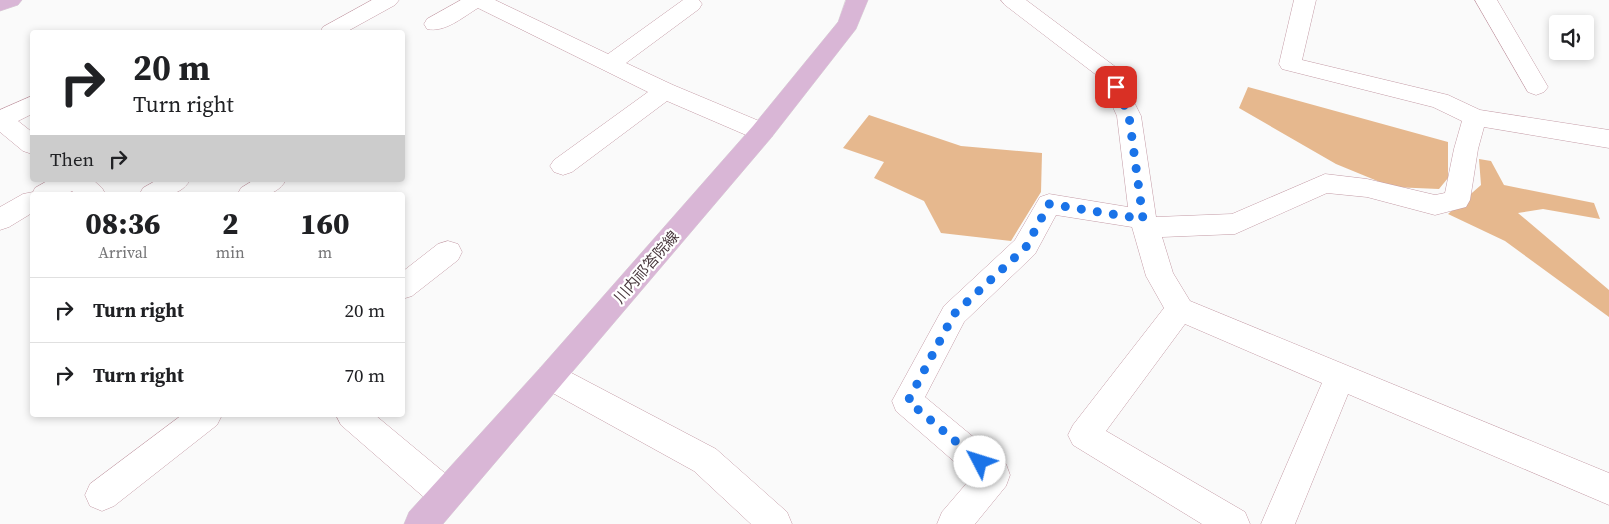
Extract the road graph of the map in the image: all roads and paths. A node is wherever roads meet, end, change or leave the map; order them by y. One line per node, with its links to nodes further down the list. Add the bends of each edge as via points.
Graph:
1 (12, 0): 9 (main road)
2 (388, 0): 11 (street)
3 (477, 0): 10 (street); 12 (street)
4 (858, 0): 18 (main road, 川内祁答院線, via 848,24)
5 (1012, 0): 32 (street, via 1109,72 1129,116)
6 (1306, 0): 16 (street, via 1290,64 1440,100)
7 (1486, 0): 13 (street)
8 (691, 4): 12 (street)
9 (0, 5)
10 (435, 24)
11 (335, 30)
12 (609, 64): 14 (street)
13 (1536, 87)
14 (665, 91): 18 (street); 21 (street)
15 (30, 105): 17 (street)
16 (1474, 117): 19 (street); 32 (street, via 1457,200 1435,205 1367,188 1325,182 1235,224)
17 (0, 120): 20 (street)
18 (762, 132): 36 (main road, 川内祁答院線)
19 (1609, 139)
20 (30, 143)
21 (563, 166)
22 (67, 182): 26 (street)
23 (78, 182): 27 (street)
24 (174, 182): 28 (street)
25 (270, 182): 29 (street)
26 (49, 192)
27 (90, 192)
28 (157, 192)
29 (255, 192)
30 (30, 202): 31 (street)
31 (0, 220)
32 (1145, 223): 35 (street, via 1160,276); 45 (street, via 1049,204 1026,247 954,314 908,401 994,475)
33 (448, 252): 34 (street)
34 (405, 286)
35 (1180, 309): 37 (street); 46 (street, via 1084,435)
36 (551, 377): 42 (main road, 川内祁答院線); 44 (street, via 705,460)
37 (1340, 377): 40 (street); 47 (street)
38 (203, 417): 41 (street)
39 (354, 417): 42 (street)
40 (1609, 489)
41 (102, 495)
42 (446, 495): 43 (main road, 川内祁答院線)
43 (421, 524)
44 (775, 524)
45 (954, 524)
46 (1233, 524)
47 (1278, 524)

